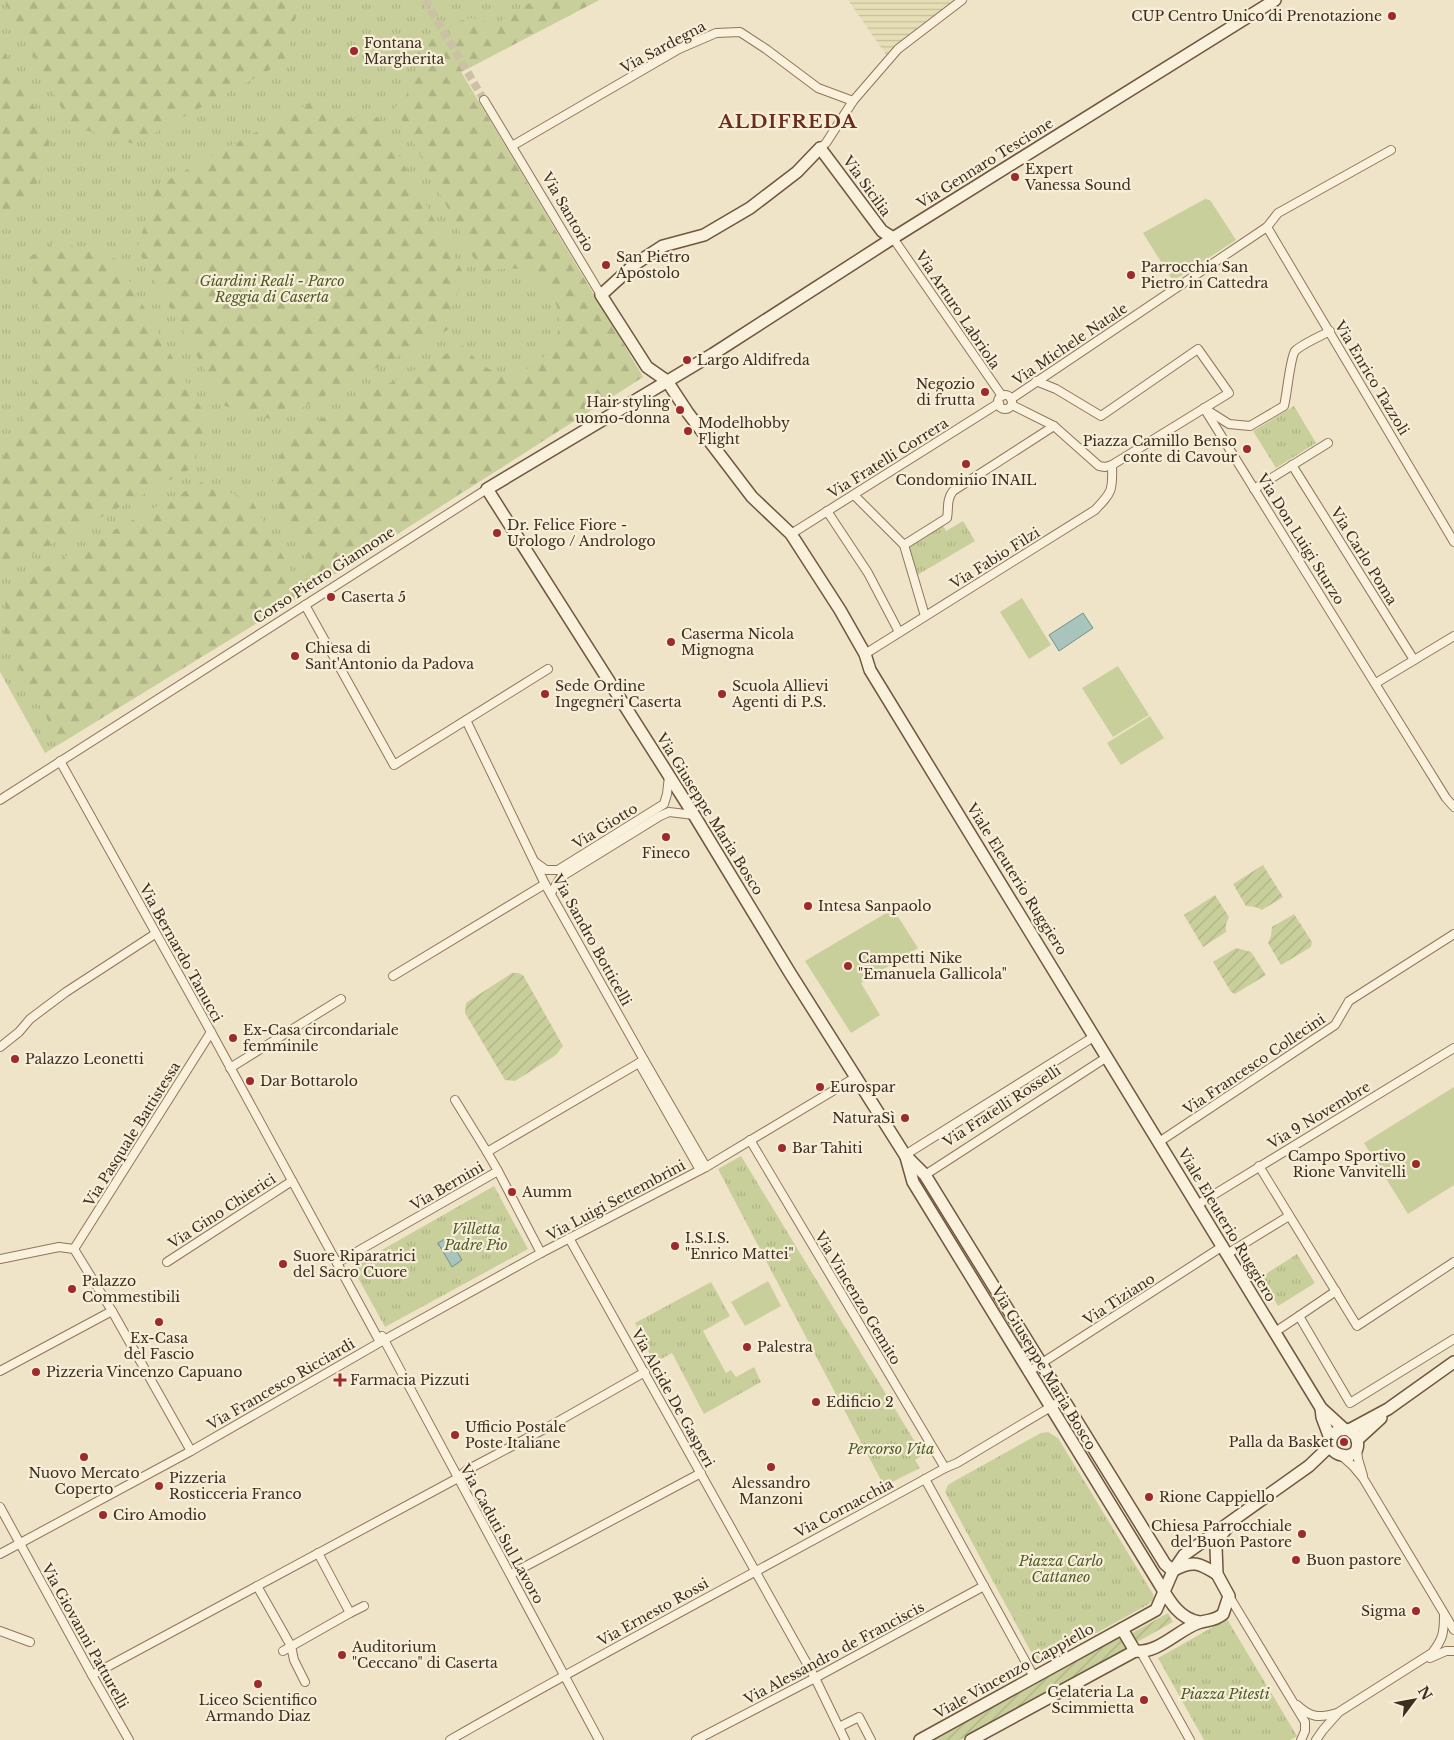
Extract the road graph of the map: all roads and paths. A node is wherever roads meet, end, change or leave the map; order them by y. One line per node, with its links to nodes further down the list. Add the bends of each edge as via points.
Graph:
1 (962, 0): 4 (street, via 898,49)
2 (1275, 0): 9 (street, Via Gennaro Tescione)
3 (484, 100): 5 (street, Via Santorio)
4 (853, 101): 5 (street, Via Sardegna, via 818,88 740,32 716,33 680,49); 6 (street)
5 (512, 146): 10 (street, Via Santorio)
6 (820, 148): 9 (street, Via Sicilia, via 882,231); 10 (street, via 797,172 750,208 704,235 663,246 635,264)
7 (1391, 150): 8 (street, Via Michele Natale, via 1278,214)
8 (1267, 227): 11 (street, Via Enrico Tazzoli); 12 (street, Via Michele Natale)
9 (893, 238): 13 (street, Via Gennaro Tescione); 14 (street, Via Arturo Labriola)
10 (601, 295): 13 (street, Via Santorio, via 647,367)
11 (1330, 331): 16 (street, via 1296,351 1292,357 1284,406 1250,426 1229,424); 26 (street, Via Enrico Tazzoli)
12 (1036, 381): 15 (street, Via Michele Natale); 16 (street, via 1101,416 1198,349 1229,393)
13 (668, 382): 21 (street, Corso Pietro Giannone); 25 (street, Viale Eleuterio Ruggiero, via 752,497)
14 (1000, 400): 15 (street, via 1008,396); 15 (street, via 1004,409 1009,408); 23 (street, Via Fratelli Correra)
15 (1011, 402): 17 (street)
16 (1204, 408): 19 (street); 22 (street, Via Don Luigi Sturzo)
17 (1054, 426): 19 (street, via 1099,466); 27 (street, via 953,492 948,501 947,518)
18 (1328, 443): 20 (street)
19 (1112, 465): 29 (street, Via Fabio Filzi, via 1110,494 1094,510)
20 (1292, 465): 22 (street); 33 (street, Via Carlo Poma)
21 (487, 488): 28 (street, Corso Pietro Giannone); 38 (street, Via Giuseppe Maria Bosco)
22 (1254, 489): 35 (street, Via Don Luigi Sturzo)
23 (854, 495): 24 (street, Via Fratelli Correra); 27 (street)
24 (828, 511): 25 (street, Via Fratelli Correra); 30 (street, via 868,573)
25 (792, 534): 32 (street, Viale Eleuterio Ruggiero)
26 (1454, 542)
27 (904, 545): 29 (street)
28 (305, 605): 36 (street, via 394,765); 37 (street, Corso Pietro Giannone)
29 (925, 616): 30 (street, Via Fabio Filzi)
30 (899, 632): 32 (street, Via Fabio Filzi)
31 (1454, 636): 33 (street)
32 (865, 654): 50 (street, Viale Eleuterio Ruggiero, via 870,670)
33 (1414, 660): 35 (street)
34 (548, 669): 36 (street)
35 (1376, 683): 40 (street, Via Don Luigi Sturzo)
36 (466, 720): 42 (street, Via Sandro Botticelli)
37 (60, 762): 39 (street, Corso Pietro Giannone); 45 (street, Via Bernardo Tanucci)
38 (669, 776): 41 (street, Via Giuseppe Maria Bosco); 42 (street, Via Giotto, via 664,804 558,870 546,870)
39 (0, 800)
40 (1454, 807)
41 (694, 815): 44 (street, Via Giotto, via 670,812 660,816 561,878); 56 (street, Via Giuseppe Maria Bosco)
42 (534, 860): 43 (street, Via Sandro Botticelli)
43 (546, 884): 44 (street, Via Sandro Botticelli); 47 (street)
44 (550, 893): 54 (street, Via Sandro Botticelli)
45 (155, 934): 49 (street, Via Bernardo Tanucci); 51 (street, via 66,992)
46 (1454, 934): 59 (street, Via Francesco Collecini, via 1349,1001 1335,1025)
47 (393, 976)
48 (342, 999): 55 (street)
49 (211, 1032): 55 (street, Via Bernardo Tanucci); 71 (street, Via Pasquale Battistessa)
50 (1095, 1036): 53 (street, Viale Eleuterio Ruggiero); 61 (street, Via Fratelli Rosselli)
51 (0, 1047)
52 (1454, 1048): 62 (street, Via 9 Novembre)
53 (1108, 1056): 59 (street, Viale Eleuterio Ruggiero); 65 (street, Via Fratelli Rosselli)
54 (642, 1061): 60 (street, Via Bernini); 63 (street, Via Sandro Botticelli)
55 (230, 1068): 66 (street, Via Bernardo Tanucci)
56 (856, 1077): 58 (street, Via Luigi Settembrini); 61 (street, Via Giuseppe Maria Bosco)
57 (455, 1100): 60 (street)
58 (750, 1140): 63 (street, Via Luigi Settembrini); 97 (street, Via Vincenzo Gemito)
59 (1159, 1142): 68 (street, Viale Eleuterio Ruggiero)
60 (487, 1152): 64 (street, Via Bernini)
61 (906, 1155): 65 (street, Via Giuseppe Maria Bosco); 67 (street, Via Giuseppe Maria Bosco)
62 (1259, 1166): 68 (street, Via 9 Novembre); 69 (street)
63 (703, 1168): 70 (street, Via Luigi Settembrini)
64 (498, 1171): 73 (street); 76 (street, Via Bernini)
65 (925, 1175): 67 (street, Via Fratelli Rosselli); 85 (street, Via Giuseppe Maria Bosco)
66 (292, 1180): 75 (street, Via Gino Chierici); 76 (street, Via Bernardo Tanucci)
67 (914, 1182): 88 (street, Via Giuseppe Maria Bosco)
68 (1198, 1205): 72 (street, Viale Eleuterio Ruggiero)
69 (1289, 1216): 72 (street, Via Tiziano); 78 (street)
70 (569, 1238): 73 (street, Via Luigi Settembrini); 87 (street, Via Alcide De Gasperi)
71 (74, 1249): 74 (street, via 59,1247); 79 (street)
72 (1225, 1250): 81 (street, Viale Eleuterio Ruggiero); 85 (street, Via Tiziano)
73 (540, 1253): 83 (street, Via Luigi Settembrini)
74 (0, 1259)
75 (166, 1262)
76 (339, 1262): 83 (street, Via Bernardo Tanucci)
77 (1454, 1262): 78 (street, via 1357,1326)
78 (1336, 1291): 80 (street)
79 (112, 1311): 86 (street); 96 (street)
80 (1299, 1316): 81 (street); 82 (street, via 1350,1403)
81 (1275, 1332): 91 (street, Viale Eleuterio Ruggiero)
82 (1454, 1339)
83 (382, 1341): 96 (street, Via Francesco Ricciardi); 99 (street, Via Caduti Sul Lavoro)
84 (1454, 1362): 92 (street)
85 (1042, 1363): 88 (street, Via Tiziano); 89 (street, Via Giuseppe Maria Bosco)
86 (0, 1371)
87 (645, 1372): 98 (street, Via Alcide De Gasperi); 99 (street, via 467,1470)
88 (1028, 1372): 90 (street, Via Giuseppe Maria Bosco)
89 (1064, 1399): 90 (street); 107 (street, Via Giuseppe Maria Bosco, via 1165,1564)
90 (1050, 1408): 97 (street); 113 (street, Via Giuseppe Maria Bosco)
91 (1321, 1408): 93 (street, Viale Eleuterio Ruggiero); 95 (street, Viale Eleuterio Ruggiero)
92 (1388, 1410): 93 (street); 94 (street)
93 (1346, 1430): 94 (street, via 1353,1432); 95 (street, via 1334,1434)
94 (1357, 1443): 95 (street, via 1353,1453 1346,1456); 100 (street, Viale Eleuterio Ruggiero)
95 (1335, 1449): 100 (street, Viale Eleuterio Ruggiero); 103 (street)
96 (191, 1451): 104 (street, Via Francesco Ricciardi)
97 (945, 1468): 101 (street, Via Cornacchia)
98 (701, 1473): 108 (street, Via Alcide De Gasperi); 109 (street)
99 (458, 1478): 105 (street); 109 (street, Via Caduti Sul Lavoro)
100 (1363, 1478): 117 (street, Viale Eleuterio Ruggiero)
101 (925, 1479): 108 (street, Via Cornacchia); 112 (street)
102 (0, 1507): 104 (street, Via Giovanni Patturelli)
103 (1239, 1515): 107 (street, via 1184,1555); 110 (street, via 1222,1534 1216,1547)
104 (20, 1543): 106 (street); 128 (street, Via Giovanni Patturelli)
105 (318, 1553): 111 (street); 116 (street)
106 (0, 1554)
107 (1173, 1570): 110 (street, via 1186,1563 1194,1563); 113 (street)
108 (755, 1571): 129 (street, Via Ernesto Rossi); 131 (street, Via Alcide De Gasperi)
109 (511, 1574): 129 (street, Via Caduti Sul Lavoro)
110 (1217, 1574): 114 (street)
111 (257, 1586): 123 (street); 128 (street)
112 (984, 1586): 130 (street); 131 (street, Via Alessandro de Franciscis)
113 (1165, 1592): 118 (street, via 1180,1614 1190,1621); 119 (street, via 1156,1610)
114 (1229, 1596): 118 (street, via 1224,1614); 133 (street)
115 (364, 1606): 116 (street)
116 (350, 1613): 123 (street)
117 (1444, 1613): 120 (street, Viale Eleuterio Ruggiero); 127 (street, via 1440,1644)
118 (1199, 1622): 125 (street, via 1152,1648)
119 (1122, 1629): 125 (street); 130 (street, Viale Vincenzo Cappiello)
120 (1454, 1630)
121 (0, 1631): 122 (street)
122 (30, 1642)
123 (291, 1646): 124 (street); 132 (street)
124 (283, 1651)
125 (1138, 1651): 143 (street); 144 (street)
126 (1454, 1651): 127 (street)
127 (1423, 1661): 134 (street)
128 (92, 1675): 136 (street, Via Giovanni Patturelli)
129 (564, 1676): 137 (street, Via Ernesto Rossi); 138 (street, Via Caduti Sul Lavoro)
130 (1034, 1677): 142 (street, Viale Vincenzo Cappiello)
131 (815, 1678): 135 (street, Via Alcide De Gasperi); 139 (street, Via Alessandro de Franciscis)
132 (305, 1682)
133 (1290, 1698): 134 (street, via 1314,1716); 145 (street, via 1305,1722)
134 (1339, 1712): 146 (street)
135 (839, 1727): 140 (street, Via Alcide De Gasperi); 141 (street, via 859,1717)
136 (129, 1740)
137 (450, 1740)
138 (598, 1740)
139 (696, 1740)
140 (845, 1740)
141 (871, 1740)
142 (920, 1740)
143 (971, 1740)
144 (1190, 1740)
145 (1301, 1740)
146 (1316, 1740)

